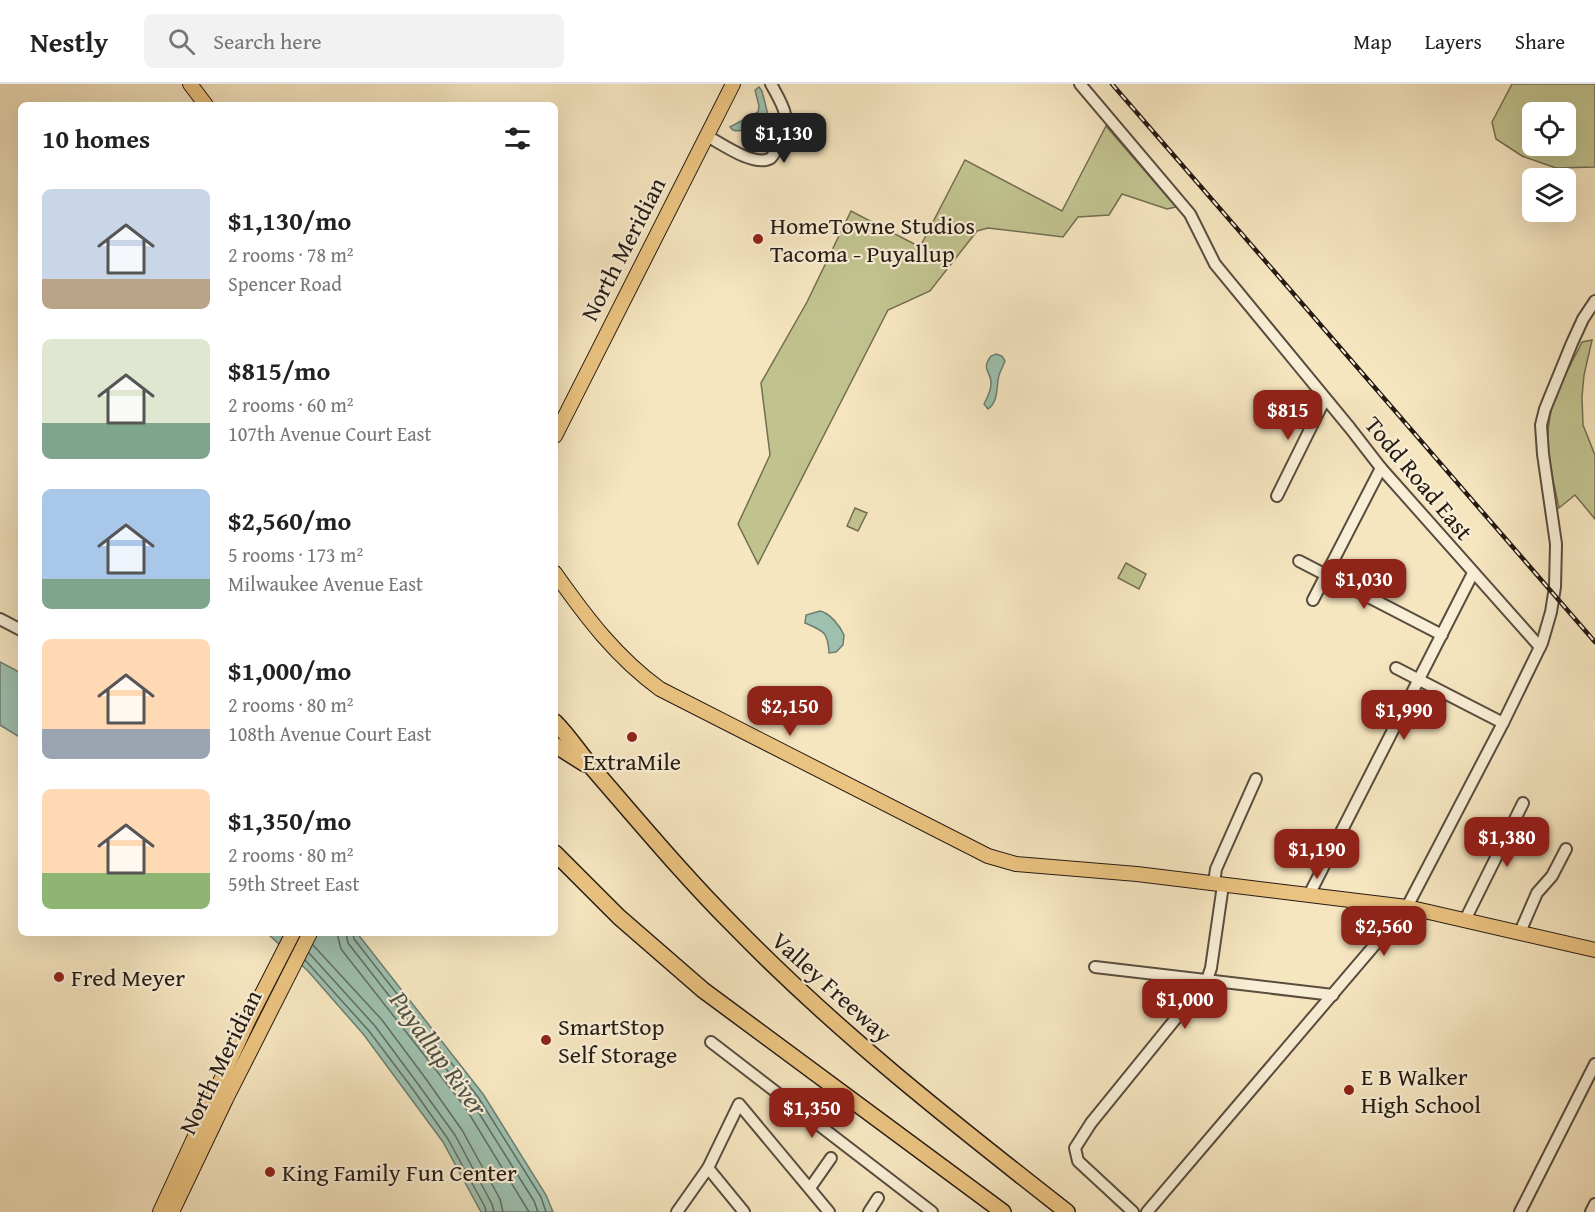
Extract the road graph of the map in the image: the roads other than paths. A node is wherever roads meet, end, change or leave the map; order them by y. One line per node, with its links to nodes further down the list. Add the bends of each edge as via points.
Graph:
1 (190, 84): 5 (main road)
2 (734, 84): 6 (main road, North Meridian)
3 (771, 84): 6 (street, via 785,110 786,124 771,158 759,162 750,159)
4 (1080, 84): 8 (street, Todd Road East, via 1190,214 1215,264)
5 (204, 102)
6 (707, 136): 9 (main road, North Meridian)
7 (1595, 301): 20 (street, via 1579,327 1541,424 1557,556 1551,612)
8 (1325, 399): 10 (street, Todd Road East); 11 (street)
9 (558, 430)
10 (1381, 468): 13 (street, Todd Road East); 14 (street)
11 (1277, 496)
12 (1299, 561): 14 (street)
13 (1473, 573): 19 (street); 20 (street, Todd Road East)
14 (1326, 575): 16 (street); 19 (street)
15 (561, 584): 31 (main road, via 623,659 660,688 988,856 1031,866)
16 (1313, 600)
17 (0, 619): 18 (street)
18 (18, 628)
19 (1442, 634): 22 (street)
20 (1540, 647): 23 (street)
21 (1396, 668): 22 (street)
22 (1419, 681): 23 (street); 32 (street)
23 (1503, 723): 34 (street)
24 (558, 725): 26 (highway)
25 (558, 747): 26 (highway)
26 (593, 768): 59 (highway, Valley Freeway, via 775,968 952,1122)
27 (1256, 779): 31 (street, via 1216,869)
28 (1523, 803): 35 (street)
29 (1566, 849): 36 (street, via 1552,876 1537,893)
30 (558, 857): 58 (highway, via 703,990)
31 (1219, 884): 32 (main road); 42 (street)
32 (1309, 895): 33 (main road)
33 (1365, 902): 34 (main road); 37 (main road, via 1383,910)
34 (1407, 907): 35 (main road); 37 (street)
35 (1465, 920): 36 (main road)
36 (1520, 932): 40 (main road)
37 (1383, 934): 43 (street)
38 (291, 936): 51 (main road, North Meridian)
39 (308, 936): 52 (main road, North Meridian)
40 (1595, 950)
41 (1095, 967): 42 (street)
42 (1207, 980): 43 (street); 60 (street, via 1075,1148 1078,1161)
43 (1333, 995): 61 (street)
44 (711, 1042): 57 (street)
45 (1595, 1064): 62 (street)
46 (831, 1158): 48 (street)
47 (708, 1168): 48 (street, via 739,1104); 53 (street); 54 (street)
48 (810, 1188): 55 (street)
49 (878, 1198): 56 (street)
50 (1595, 1204): 63 (street)
51 (160, 1212)
52 (172, 1212)
53 (677, 1212)
54 (744, 1212)
55 (829, 1212)
56 (868, 1212)
57 (932, 1212)
58 (1003, 1212)
59 (1067, 1212)
60 (1133, 1212)
61 (1147, 1212)
62 (1520, 1212)
63 (1591, 1212)

